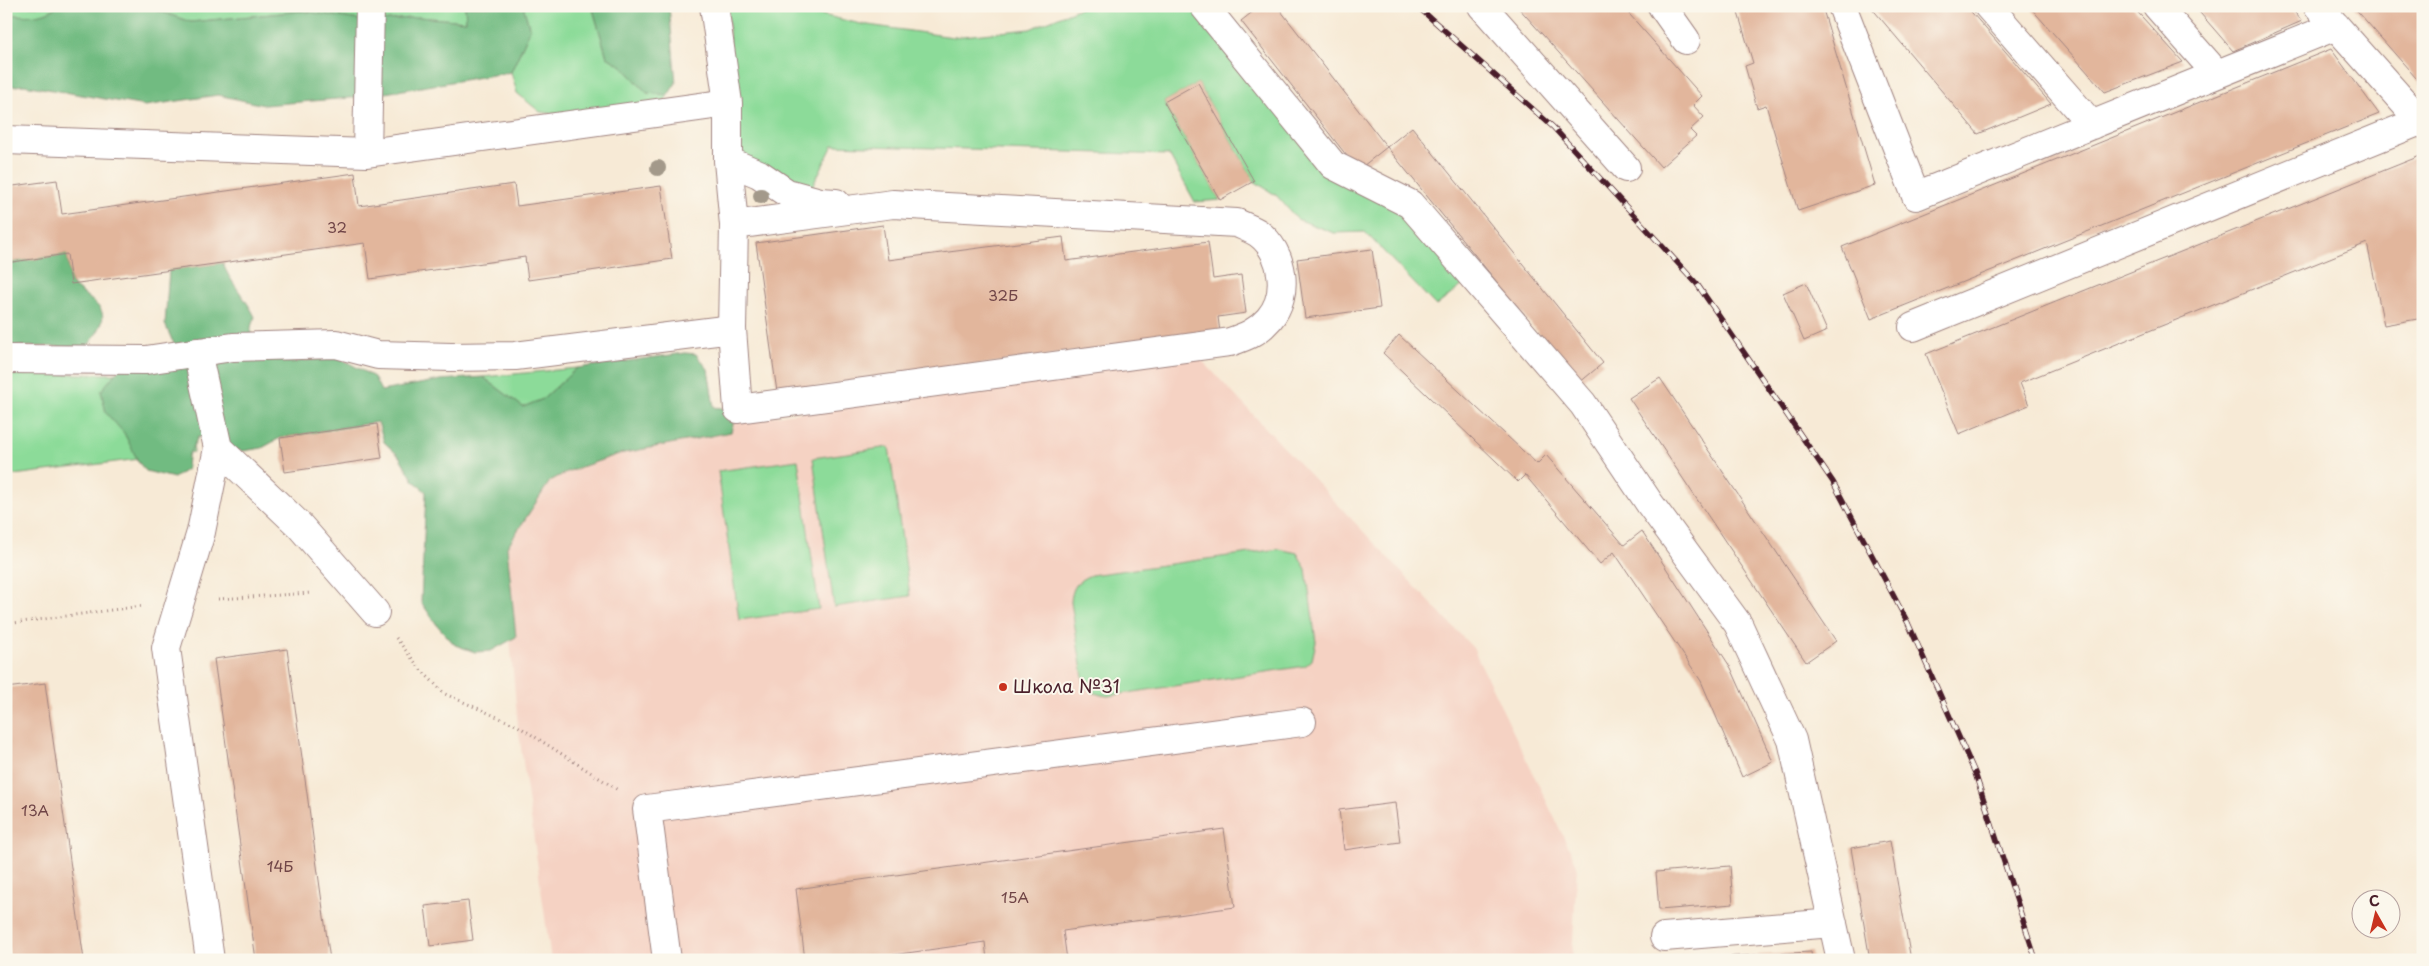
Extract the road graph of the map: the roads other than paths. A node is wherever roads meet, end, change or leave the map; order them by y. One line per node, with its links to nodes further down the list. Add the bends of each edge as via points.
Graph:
1 (370, 6): 17 (lane)
2 (714, 6): 13 (lane)
3 (1204, 6): 29 (lane, via 1333,165 1410,204 1583,404 1650,504 1738,624 1792,740)
4 (1482, 6): 19 (lane)
5 (1662, 6): 11 (lane)
6 (1842, 6): 15 (lane, via 1916,196)
7 (1988, 6): 15 (lane)
8 (2157, 6): 12 (lane)
9 (2318, 6): 10 (lane)
10 (2336, 26): 12 (lane); 14 (lane)
11 (1686, 40)
12 (2217, 74): 15 (lane)
13 (728, 104): 17 (lane); 18 (lane)
14 (2421, 123): 22 (lane)
15 (2092, 125)
16 (6, 140): 17 (lane)
17 (367, 153)
18 (728, 161): 20 (lane, via 759,174 787,193 820,202); 21 (lane)
19 (1626, 168)
20 (876, 206): 21 (lane); 23 (lane, via 892,204 1237,223 1258,233 1274,251 1282,273 1280,298 1270,319 1252,334 1230,342 738,409)
21 (734, 225): 23 (lane)
22 (1913, 327)
23 (732, 328): 24 (lane, via 515,356 378,355 336,344 233,347)
24 (197, 352): 25 (lane, via 146,360); 26 (lane)
25 (6, 359)
26 (218, 448): 27 (lane, via 298,525); 31 (lane, via 201,532 166,648)
27 (375, 612)
28 (1302, 722): 32 (lane, via 647,809)
29 (1833, 923): 30 (lane); 33 (lane)
30 (1664, 937)
31 (210, 960)
32 (667, 960)
33 (1842, 960)

